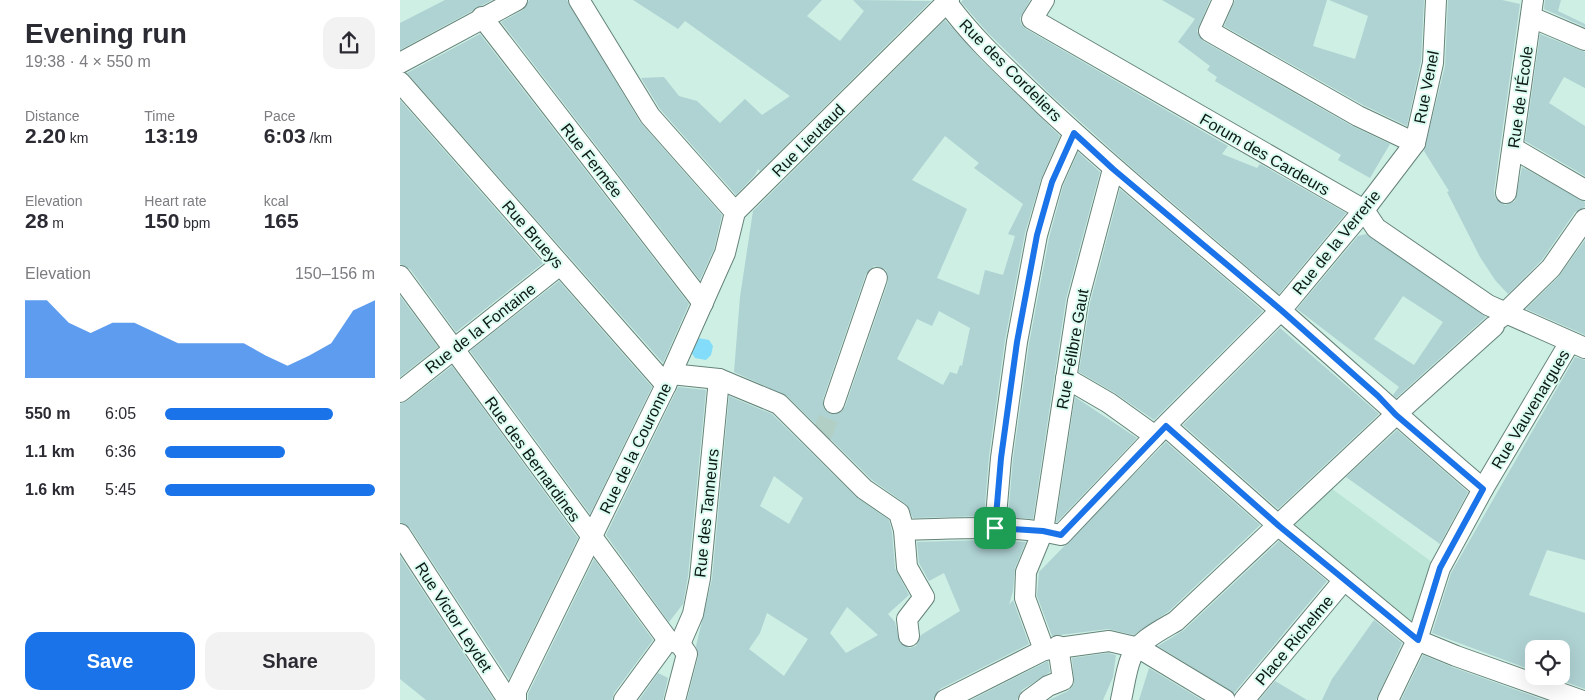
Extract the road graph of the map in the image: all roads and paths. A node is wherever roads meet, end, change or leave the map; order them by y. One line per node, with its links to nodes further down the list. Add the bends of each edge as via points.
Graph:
1 (517, 0): 8 (street)
2 (579, 0): 19 (street, via 650,116)
3 (1044, 0): 18 (street, Forum des Cardeurs, via 1032,19)
4 (1223, 0): 13 (street, via 1209,31 1358,116)
5 (1436, 0): 13 (street, Rue Venel, via 1433,63)
6 (946, 1): 12 (street, Rue des Cordeliers, via 996,59); 19 (street, Rue Lieutaud)
7 (1532, 9): 9 (street); 14 (street, Rue de l'École)
8 (482, 17): 10 (street); 24 (street, Rue Fermée)
9 (1585, 40)
10 (400, 63)
11 (400, 82): 21 (street, Rue Brueys)
12 (1074, 133): 15 (street, Rue des Cordeliers); 38 (street, via 1052,182 1037,235 1017,342)
13 (1414, 143): 18 (street, Rue de la Verrerie)
14 (1513, 148): 16 (street); 17 (street, Rue de l'École)
15 (1113, 169): 25 (street, Rue des Cordeliers); 29 (street, Rue Félibre Gaut, via 1078,301)
16 (1585, 190)
17 (1506, 193)
18 (1364, 210): 25 (street, Rue de la Verrerie); 26 (street, Forum des Cardeurs, via 1376,228 1488,305)
19 (736, 212): 24 (street, via 725,253)
20 (1585, 220): 26 (street, via 1551,268)
21 (560, 265): 28 (street, Rue de la Fontaine); 30 (street, Rue Brueys)
22 (400, 276): 28 (street, Rue des Bernardines)
23 (876, 278): 33 (street)
24 (703, 303): 30 (street, Rue de la Couronne)
25 (1281, 310): 34 (street, Rue des Cordeliers); 35 (street, Rue de la Verrerie)
26 (1500, 319): 27 (street, Forum des Cardeurs); 34 (street)
27 (1577, 345): 36 (street, Rue Vauvenargues)
28 (453, 350): 32 (street, Rue de la Fontaine); 42 (street, Rue des Bernardines)
29 (1066, 378): 35 (street, Place Richelme); 40 (street, Rue Félibre Gaut)
30 (669, 379): 31 (street); 42 (street, Rue de la Couronne)
31 (719, 379): 39 (street, via 779,404 819,440 864,489 898,513); 46 (street, Rue des Tanneurs, via 700,578 693,614)
32 (400, 392)
33 (834, 403)
34 (1396, 415): 36 (street, Rue des Cordeliers); 37 (street)
35 (1160, 431): 37 (street, Place Richelme); 40 (street, Rue de la Verrerie, via 1061,535)
36 (1483, 489): 45 (street, Rue Vauvenargues, via 1440,568)
37 (1279, 526): 43 (street, Place Richelme); 48 (street, via 1176,622 1151,636)
38 (995, 528): 39 (street); 40 (street)
39 (904, 530): 44 (street, via 907,567 924,596 907,618)
40 (1043, 531): 47 (street, via 1026,572 1026,598)
41 (400, 534): 49 (street, Rue Victor Leydet)
42 (592, 538): 46 (street, Rue des Bernardines); 50 (street, Rue de la Couronne, via 516,691)
43 (1344, 580): 45 (street, Place Richelme); 57 (street, Place Richelme)
44 (909, 636)
45 (1418, 640): 58 (street, Rue Vauvenargues); 59 (street, Place Richelme)
46 (678, 646): 51 (street); 52 (street, Rue des Tanneurs)
47 (1051, 648): 48 (street, via 1109,641); 53 (street); 54 (street, via 1063,680 1048,686)
48 (1139, 648): 55 (street, via 1131,656); 56 (street)
49 (508, 700)
50 (516, 700)
51 (624, 700)
52 (675, 700)
53 (945, 700)
54 (1030, 700)
55 (1122, 700)
56 (1225, 700)
57 (1244, 700)
58 (1388, 700)
59 (1580, 700)

